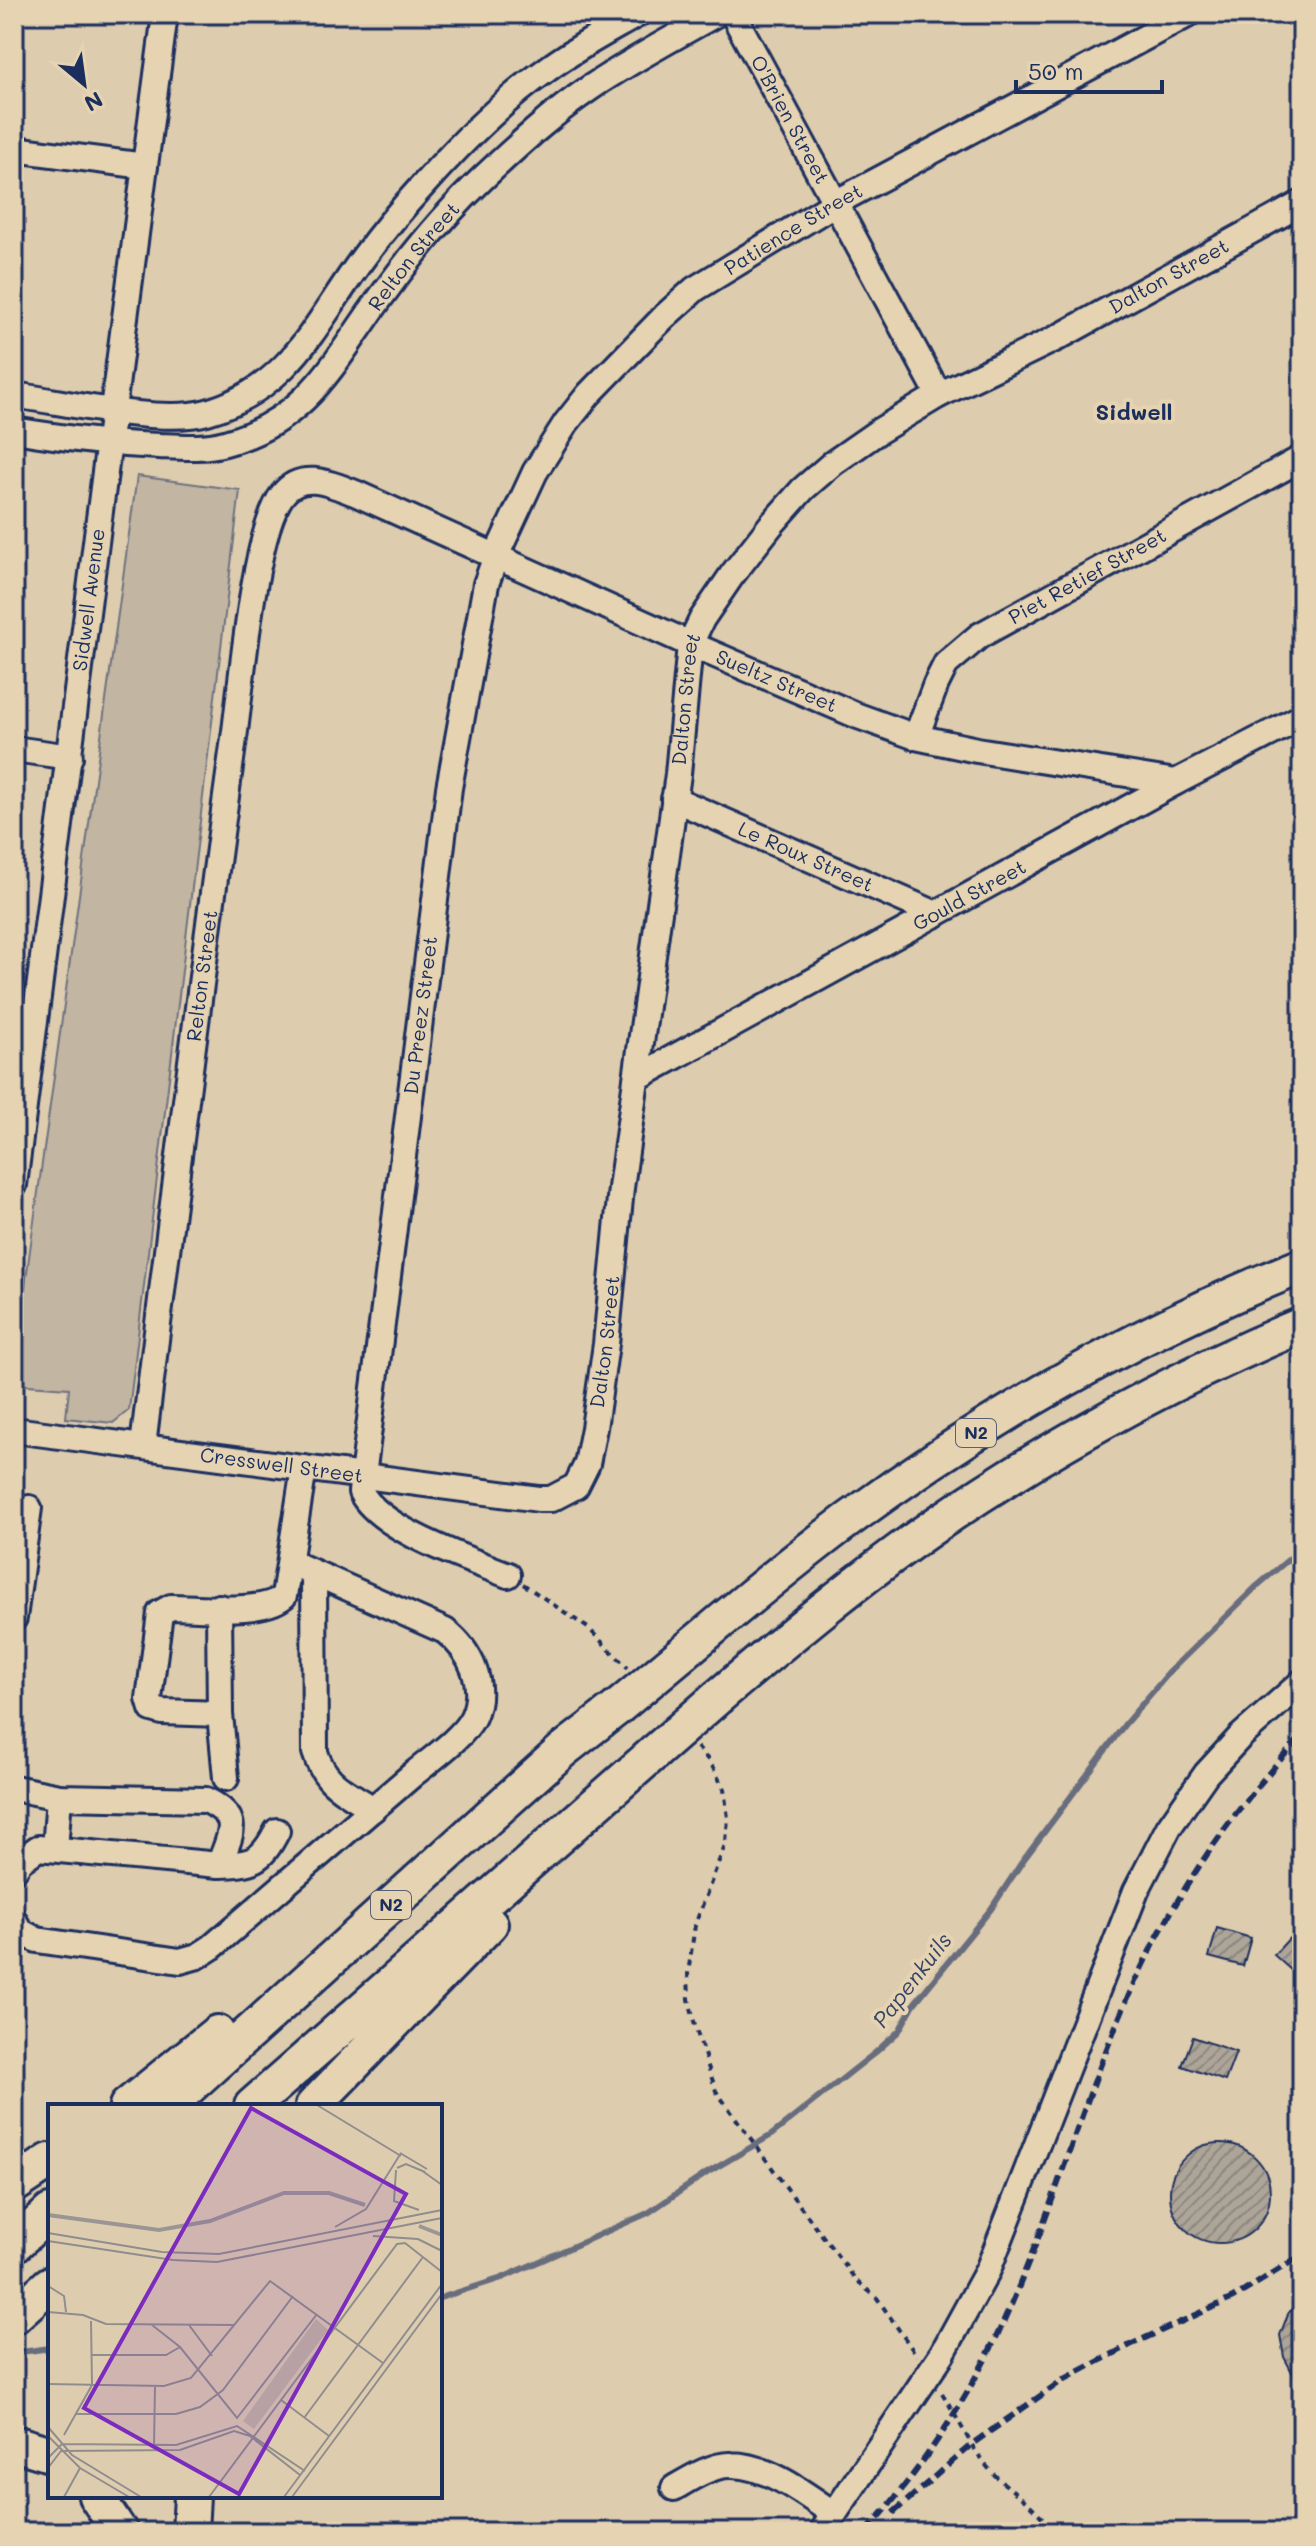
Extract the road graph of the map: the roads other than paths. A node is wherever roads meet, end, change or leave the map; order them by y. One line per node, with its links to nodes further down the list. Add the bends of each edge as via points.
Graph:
1 (165, 14): 7 (street, Sidwell Avenue)
2 (638, 14): 12 (street, Relton Street, via 544,71 479,127 388,226 284,370 258,389 206,412 182,416)
3 (716, 14): 14 (street, Relton Street, via 588,90 482,179 419,246 323,382 293,411 225,443 190,448)
4 (733, 14): 8 (street, O'Brien Street)
5 (1189, 14): 8 (street, Patience Street)
6 (14, 149): 7 (street)
7 (145, 166): 12 (street, Sidwell Avenue)
8 (837, 202): 11 (street, O'Brien Street); 17 (street, Patience Street, via 695,289 633,348 566,423 535,472)
9 (1302, 203): 11 (street, Dalton Street, via 1057,338)
10 (14, 395): 12 (street)
11 (939, 395): 18 (street, Dalton Street, via 833,463 803,489 732,575)
12 (111, 409): 14 (street, Sidwell Avenue)
13 (14, 430): 14 (street)
14 (107, 444): 22 (street, Sidwell Avenue)
15 (1302, 458): 20 (street, Piet Retief Street, via 979,636 946,664)
16 (274, 509): 17 (street, Sueltz Street, via 290,487 312,479); 31 (street, Relton Street, via 256,583 235,729)
17 (496, 556): 18 (street, Sueltz Street); 33 (street, Du Preez Street, via 479,613 449,788)
18 (690, 644): 20 (street, Sueltz Street); 24 (street, Dalton Street)
19 (1302, 717): 23 (street, Gould Street)
20 (916, 737): 23 (street, Sueltz Street)
21 (14, 749): 22 (street)
22 (70, 757): 27 (street, Sidwell Avenue)
23 (1176, 782): 25 (street, Gould Street)
24 (674, 799): 25 (street, Le Roux Street); 26 (street, Dalton Street)
25 (936, 914): 26 (street, Gould Street)
26 (638, 1077): 34 (street, Dalton Street, via 587,1464 576,1486)
27 (14, 1185)
28 (1302, 1266): 44 (highway, N2, bridge, via 1169,1324 979,1430 849,1519)
29 (1302, 1325): 45 (highway, bridge, via 1125,1410 996,1485 815,1616)
30 (14, 1430): 31 (street, Cresswell Street)
31 (143, 1446): 32 (street, Cresswell Street)
32 (304, 1468): 33 (street, Cresswell Street); 36 (street)
33 (362, 1476): 34 (street, Cresswell Street); 38 (street, via 367,1504 391,1523)
34 (551, 1499)
35 (29, 1508): 39 (street)
36 (290, 1562): 37 (street); 40 (street, via 284,1596 276,1604)
37 (314, 1573): 49 (street, via 315,1752 320,1770 334,1784); 49 (street, via 445,1631 468,1656 477,1677 479,1698 471,1720)
38 (508, 1575)
39 (16, 1582): 41 (street)
40 (219, 1607): 43 (street); 43 (street, via 171,1607 160,1613 149,1699 152,1709 162,1712)
41 (14, 1618)
42 (1302, 1682): 70 (street, via 1206,1774 1169,1827 1136,1891 988,2270 942,2354)
43 (220, 1714): 46 (street)
44 (563, 1750): 55 (highway); 56 (highway, N2)
45 (650, 1757): 57 (highway); 58 (highway)
46 (226, 1778)
47 (14, 1788): 48 (street)
48 (59, 1797): 51 (street); 52 (street, via 206,1800 231,1819)
49 (373, 1809): 54 (street, via 212,1947 189,1959 37,1940 20,1931)
50 (277, 1831): 52 (street, via 257,1860)
51 (55, 1849): 52 (street); 53 (street, via 38,1848)
52 (219, 1865)
53 (14, 1870)
54 (14, 1920)
55 (129, 2104)
56 (170, 2104)
57 (254, 2104)
58 (315, 2104)
59 (48, 2162): 60 (highway)
60 (14, 2185)
61 (48, 2214): 62 (highway)
62 (14, 2245)
63 (48, 2286): 64 (highway)
64 (14, 2316)
65 (14, 2443): 66 (highway)
66 (48, 2453)
67 (674, 2488): 70 (street, via 717,2467 762,2472 779,2480)
68 (97, 2498): 71 (highway)
69 (192, 2498): 72 (highway)
70 (828, 2523)
71 (120, 2532)
72 (190, 2532)

